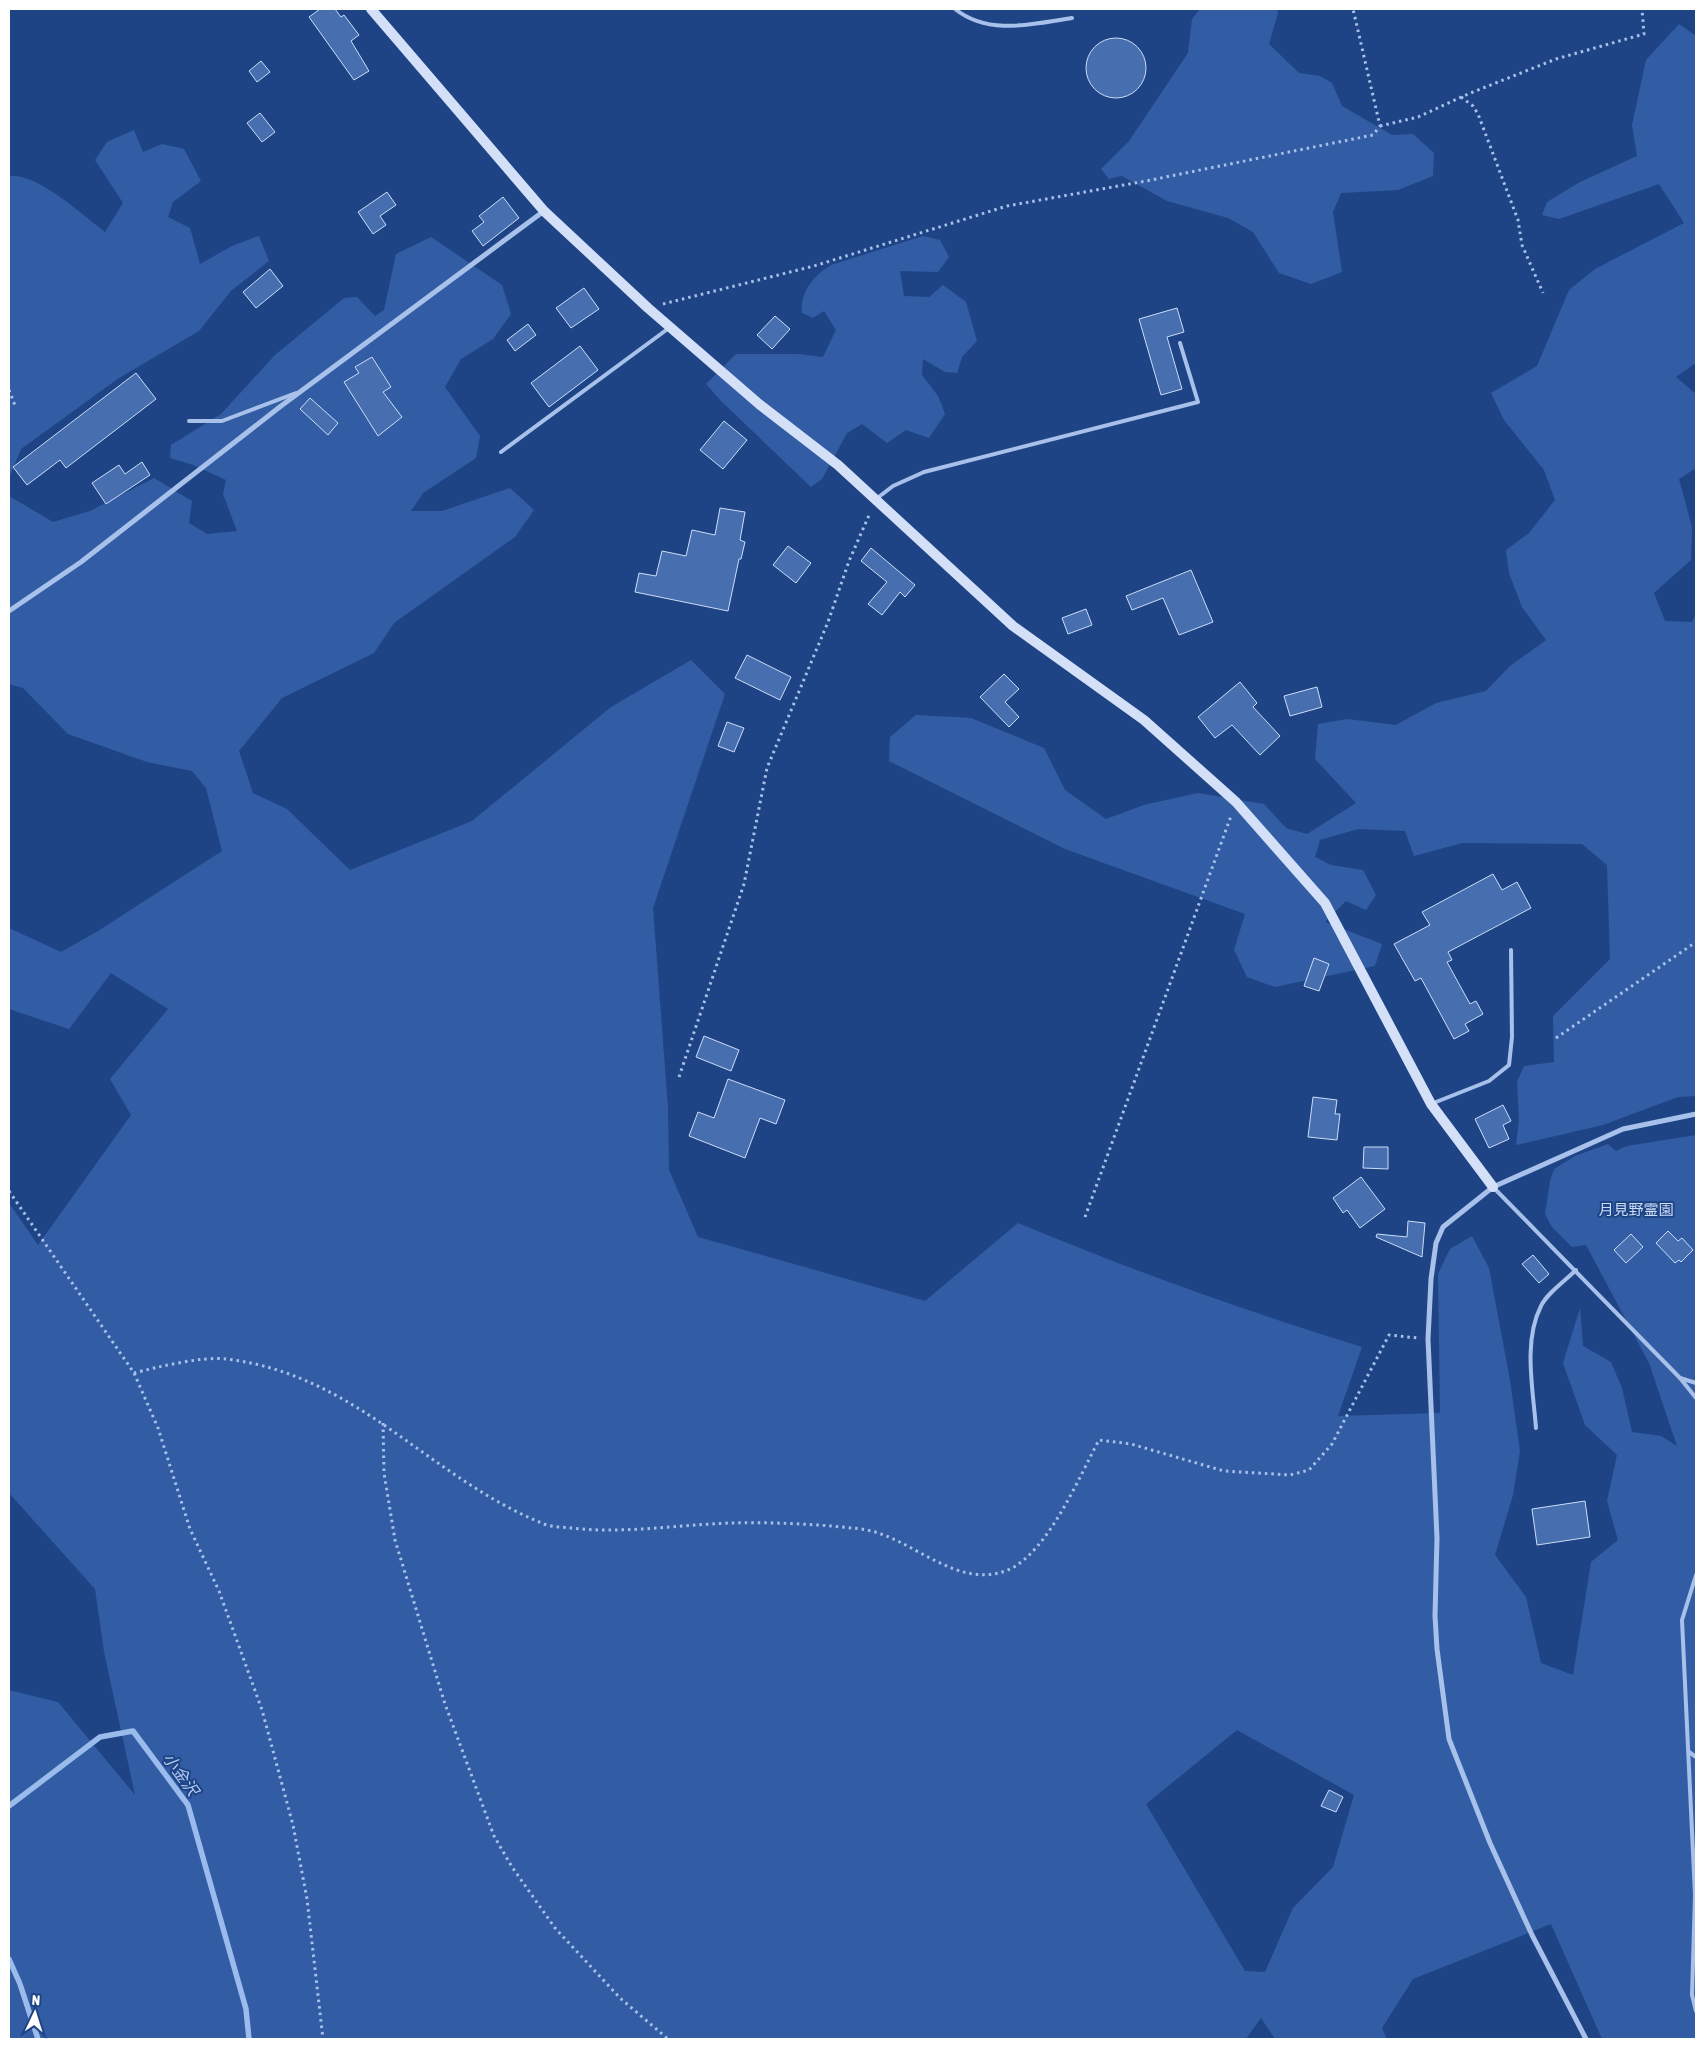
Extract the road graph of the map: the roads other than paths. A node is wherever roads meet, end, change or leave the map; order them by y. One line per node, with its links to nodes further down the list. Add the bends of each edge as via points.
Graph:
1 (371, 9): 4 (street)
2 (954, 9): 3 (lane, via 969,20 1007,27)
3 (1072, 18)
4 (544, 211): 5 (street); 7 (street)
5 (671, 327): 9 (lane); 10 (street)
6 (1180, 342): 10 (lane, via 1198,402 924,472 893,486)
7 (301, 391): 8 (lane, via 222,421); 11 (street, via 80,562)
8 (189, 421)
9 (501, 452)
10 (876, 500): 13 (street, via 1013,626 1144,720 1236,802 1325,903)
11 (9, 611)
12 (1511, 950): 13 (lane, via 1512,1037 1509,1065 1489,1081)
13 (1431, 1104): 15 (street)
14 (1696, 1114): 15 (street, via 1623,1129)
15 (1493, 1187): 16 (lane); 26 (street, via 1443,1227 1436,1243 1431,1279 1428,1339 1437,1538 1435,1624 1449,1739 1509,1885)
16 (1576, 1270): 17 (lane); 20 (lane, via 1541,1304 1533,1327)
17 (1680, 1378): 18 (lane); 19 (lane)
18 (1696, 1382)
19 (1696, 1398)
20 (1536, 1428)
21 (1696, 1575): 22 (lane, via 1682,1620)
22 (1689, 1752): 23 (lane); 24 (lane)
23 (1696, 1757)
24 (1696, 1895): 25 (lane, via 1692,1995)
25 (1696, 2011)
26 (1586, 2039)

